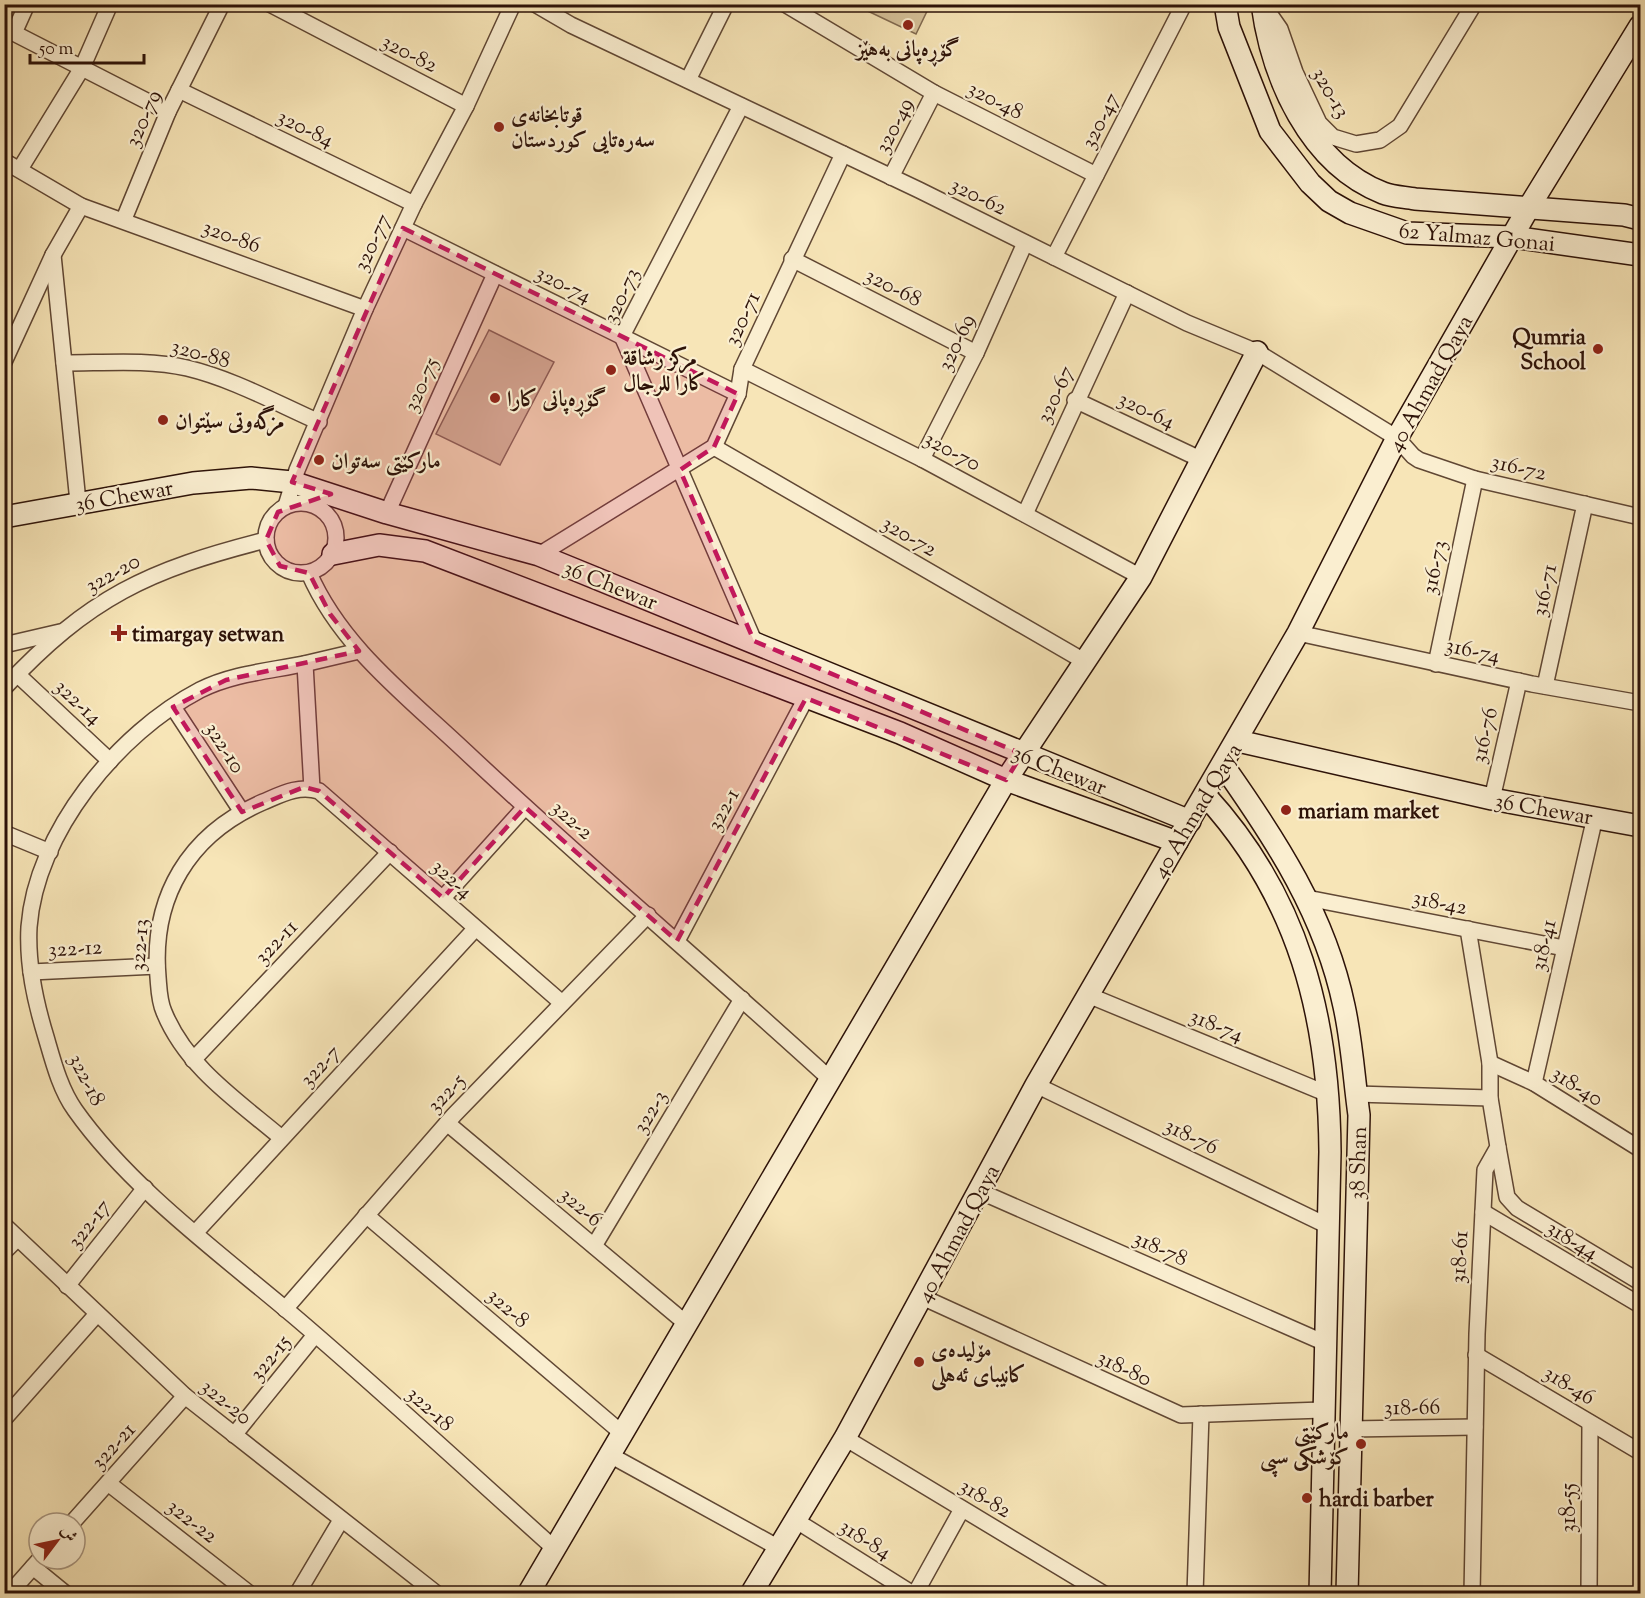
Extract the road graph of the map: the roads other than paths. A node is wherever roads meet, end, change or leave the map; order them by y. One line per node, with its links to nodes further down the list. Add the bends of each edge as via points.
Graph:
1 (27, 4): 14 (street)
2 (110, 4): 15 (street)
3 (222, 4): 17 (street, 320-79)
4 (270, 4): 19 (street, 320-82)
5 (513, 4): 19 (street, 320-77)
6 (535, 4): 16 (street, 320-62)
7 (726, 4): 16 (street)
8 (785, 4): 18 (street, 320-48)
9 (1184, 4): 25 (street, 320-47)
10 (1225, 4): 33 (street, 62 Yalmaz Gonai, via 1229,27 1270,131 1329,201 1350,213 1407,233)
11 (1263, 4): 12 (street, 320-13, via 1280,29 1319,123 1333,137 1356,144 1380,140 1401,126); 29 (street, 62 Yalmaz Gonai, via 1274,59 1298,117 1332,158 1358,179 1384,194)
12 (1474, 4)
13 (1641, 26): 29 (street, 40 Ahmad Qaya)
14 (9, 31): 15 (street)
15 (82, 68): 21 (street); 24 (street)
16 (688, 80): 20 (street, 320-62)
17 (179, 90): 21 (street, 320-79); 27 (street, 320-84)
18 (934, 93): 25 (street, 320-48); 26 (street, 320-49)
19 (466, 106): 27 (street, 320-77)
20 (741, 106): 22 (street, 320-62); 42 (street, 320-73)
21 (168, 112): 30 (street, 320-79)
22 (843, 154): 26 (street, 320-62); 38 (street, 320-71)
23 (4, 161): 24 (street, 320-86)
24 (20, 169): 28 (street, 320-86)
25 (1096, 175): 37 (street, 320-47)
26 (891, 177): 34 (street, 320-62)
27 (414, 204): 32 (street, 320-77)
28 (81, 206): 30 (street, 320-86); 35 (street)
29 (1529, 207): 31 (street, 62 Yalmaz Gonai); 33 (street, 40 Ahmad Qaya)
30 (124, 219): 41 (street, 320-86)
31 (1641, 219)
32 (403, 228): 39 (street, 320-74); 41 (street, 320-77)
33 (1512, 237): 36 (street, 62 Yalmaz Gonai); 51 (street, 40 Ahmad Qaya)
34 (1025, 243): 37 (street, 320-62); 44 (street, 320-69)
35 (53, 255): 45 (street); 46 (street)
36 (1641, 255)
37 (1054, 257): 40 (street, 320-62)
38 (792, 259): 44 (street, 320-68); 47 (street, 320-71)
39 (495, 274): 42 (street, 320-74); 63 (street, 320-75)
40 (1127, 293): 43 (street, 320-62); 49 (street, 320-67)
41 (365, 309): 50 (street, 320-77)
42 (622, 336): 48 (street, 320-74); 55 (street, 320-73)
43 (1257, 352): 51 (street, 320-62); 54 (street)
44 (976, 353): 53 (street, 320-69)
45 (4, 362)
46 (64, 363): 50 (street, 320-88, via 152,363 187,368 222,379); 59 (street)
47 (742, 369): 48 (street, 320-71); 53 (street, 320-70)
48 (738, 394): 52 (street, 320-71)
49 (1075, 400): 54 (street, 320-64); 64 (street, 320-67)
50 (319, 422): 57 (street, 320-77)
51 (1397, 438): 56 (street, 316-72, via 1413,456); 73 (street, 40 Ahmad Qaya)
52 (714, 447): 55 (street); 77 (street, 320-72)
53 (922, 459): 64 (street, 320-70)
54 (1200, 459): 71 (street)
55 (680, 470): 69 (street); 74 (street, 320-73)
56 (1475, 479): 61 (street, 316-72); 79 (street, 316-73)
57 (292, 482): 58 (street, 36 Chewar); 59 (street, 36 Chewar, via 251,478 193,483); 62 (street, 320-77)
58 (340, 498): 60 (street); 63 (street, 36 Chewar)
59 (78, 502): 65 (street, 36 Chewar)
60 (311, 504): 62 (street); 68 (street, via 322,510 335,530)
61 (1585, 504): 66 (street, 316-72); 82 (street, 316-71)
62 (286, 506): 67 (street, via 271,520)
63 (387, 513): 69 (street, 36 Chewar)
64 (1025, 514): 71 (street, 320-70)
65 (4, 517)
66 (1641, 517)
67 (266, 540): 70 (street, via 280,566); 72 (street, 322-20, via 199,557 150,576 89,610)
68 (333, 554): 70 (street); 84 (street, via 379,544 425,551)
69 (539, 555): 74 (street, 36 Chewar)
70 (309, 573): 76 (street, 322-2, via 330,614)
71 (1141, 577): 77 (street)
72 (62, 631): 75 (street); 80 (street, 322-20)
73 (1298, 633): 79 (street, 316-74); 87 (street, 40 Ahmad Qaya)
74 (754, 641): 88 (street, 36 Chewar)
75 (4, 645)
76 (359, 651): 78 (street, 322-18); 95 (street, 322-2)
77 (1084, 661): 88 (street)
78 (305, 664): 86 (street, 322-18, via 226,680); 92 (street)
79 (1436, 664): 81 (street, 316-74)
80 (18, 675): 83 (street, 322-20); 89 (street, 322-14)
81 (1519, 681): 82 (street, 316-74); 94 (street, 316-76)
82 (1545, 686): 85 (street, 316-74)
83 (4, 688)
84 (806, 698): 91 (street, via 900,733); 109 (street, 322-1)
85 (1641, 703)
86 (173, 707): 89 (street, 322-18); 96 (street, 322-10)
87 (1238, 741): 90 (street, 40 Ahmad Qaya); 94 (street, 36 Chewar)
88 (1022, 754): 91 (street); 98 (street, 36 Chewar)
89 (110, 761): 102 (street, 322-18, via 79,802)
90 (1223, 765): 93 (street, 40 Ahmad Qaya); 105 (street, 38 Shan, via 1292,867)
91 (1006, 780): 101 (street); 118 (street)
92 (312, 789): 96 (street, 322-13, via 304,787 285,793); 103 (street, 322-4)
93 (1205, 795): 98 (street, 40 Ahmad Qaya); 122 (street, 38 Shan, via 1232,824 1268,881 1295,939 1317,1009)
94 (1491, 799): 97 (street, 36 Chewar)
95 (525, 807): 104 (street); 106 (street, 322-2)
96 (242, 812): 111 (street, 322-13, via 196,848 172,882 162,918)
97 (1594, 817): 99 (street, 36 Chewar); 110 (street, 318-41)
98 (1190, 821): 101 (street, 40 Ahmad Qaya)
99 (1641, 826)
100 (4, 833): 102 (street)
101 (1177, 842): 113 (street, 40 Ahmad Qaya)
102 (50, 852): 112 (street, 322-18, via 30,925)
103 (390, 852): 104 (street, 322-4); 116 (street, 322-11)
104 (443, 898): 107 (street, 322-4)
105 (1307, 898): 108 (street, 318-42); 121 (street, 38 Shan, via 1343,1003)
106 (648, 915): 109 (street, 322-2); 115 (street, 322-5)
107 (475, 929): 115 (street, 322-4); 125 (street, 322-7)
108 (1468, 929): 110 (street, 318-42); 117 (street)
109 (677, 941): 114 (street, 322-2)
110 (1564, 948): 119 (street, 318-41)
111 (157, 966): 112 (street, 322-12); 116 (street, 322-13, via 164,1012)
112 (31, 972): 128 (street, 322-18, via 39,1016 72,1107)
113 (1088, 996): 120 (street, 40 Ahmad Qaya); 122 (street, 318-74)
114 (742, 999): 118 (street, 322-2); 136 (street, 322-3)
115 (562, 1003): 124 (street, 322-5)
116 (193, 1060): 125 (street, 322-13)
117 (1490, 1063): 119 (street, 318-40); 123 (street)
118 (831, 1079): 144 (street)
119 (1534, 1083): 127 (street, 318-40)
120 (1036, 1085): 129 (street, 40 Ahmad Qaya); 133 (street, 318-76)
121 (1356, 1094): 123 (street); 154 (street, 38 Shan, via 1359,1115)
122 (1330, 1095): 133 (street, 38 Shan)
123 (1491, 1098): 126 (street)
124 (447, 1123): 131 (street, 322-5); 136 (street, 322-6)
125 (280, 1140): 134 (street, 322-7)
126 (1498, 1147): 130 (street, 318-61, via 1485,1170); 138 (street, via 1507,1197 1517,1208)
127 (1641, 1149)
128 (145, 1188): 134 (street, 322-18); 139 (street, 322-17)
129 (979, 1191): 140 (street, 40 Ahmad Qaya); 146 (street, 318-78)
130 (1483, 1212): 141 (street, 318-44); 147 (street, 318-61)
131 (366, 1215): 142 (street, 322-5); 155 (street, 322-8)
132 (4, 1225): 135 (street, 322-20)
133 (1328, 1226): 146 (street, 38 Shan)
134 (196, 1232): 142 (street, 322-18)
135 (17, 1239): 137 (street); 139 (street, 322-20)
136 (594, 1246): 144 (street, 322-6)
137 (4, 1252)
138 (1641, 1282)
139 (67, 1286): 143 (street, 322-20)
140 (922, 1297): 150 (street, 318-80, via 1159,1407 1181,1415); 157 (street, 40 Ahmad Qaya)
141 (1641, 1305)
142 (285, 1309): 145 (street, 322-18)
143 (97, 1314): 148 (street, 322-20); 151 (street)
144 (688, 1325): 155 (street)
145 (315, 1335): 156 (street, 322-15); 166 (street, 322-18)
146 (1325, 1343): 149 (street, 38 Shan)
147 (1476, 1355): 152 (street, 318-46); 153 (street, 318-61)
148 (185, 1396): 156 (street, 322-20); 160 (street, 322-21)
149 (1323, 1410): 150 (street, 318-80); 154 (street); 179 (street, 38 Shan)
150 (1201, 1414): 178 (street)
151 (4, 1419)
152 (1590, 1423): 158 (street, 318-46); 182 (street, 318-55)
153 (1475, 1426): 154 (street, 318-66); 181 (street, 318-61)
154 (1350, 1430): 180 (street, 38 Shan)
155 (623, 1434): 159 (street)
156 (234, 1436): 163 (street, 322-20)
157 (845, 1438): 161 (street, 318-82); 164 (street, 40 Ahmad Qaya)
158 (1641, 1452)
159 (610, 1455): 165 (street); 166 (street)
160 (108, 1483): 162 (street, 322-21); 171 (street, 322-22)
161 (962, 1509): 176 (street); 177 (street, 318-82)
162 (83, 1511)
163 (340, 1520): 172 (street); 173 (street, 322-20)
164 (795, 1520): 165 (street, 40 Ahmad Qaya); 176 (street, 318-84)
165 (779, 1548): 175 (street, 40 Ahmad Qaya)
166 (555, 1549): 174 (street)
167 (29, 1571): 169 (street)
168 (44, 1571): 170 (street)
169 (9, 1593)
170 (66, 1593)
171 (250, 1593)
172 (297, 1593)
173 (437, 1593)
174 (528, 1593)
175 (751, 1593)
176 (914, 1593)
177 (1104, 1593)
178 (1195, 1593)
179 (1320, 1593)
180 (1347, 1593)
181 (1472, 1593)
182 (1589, 1593)

